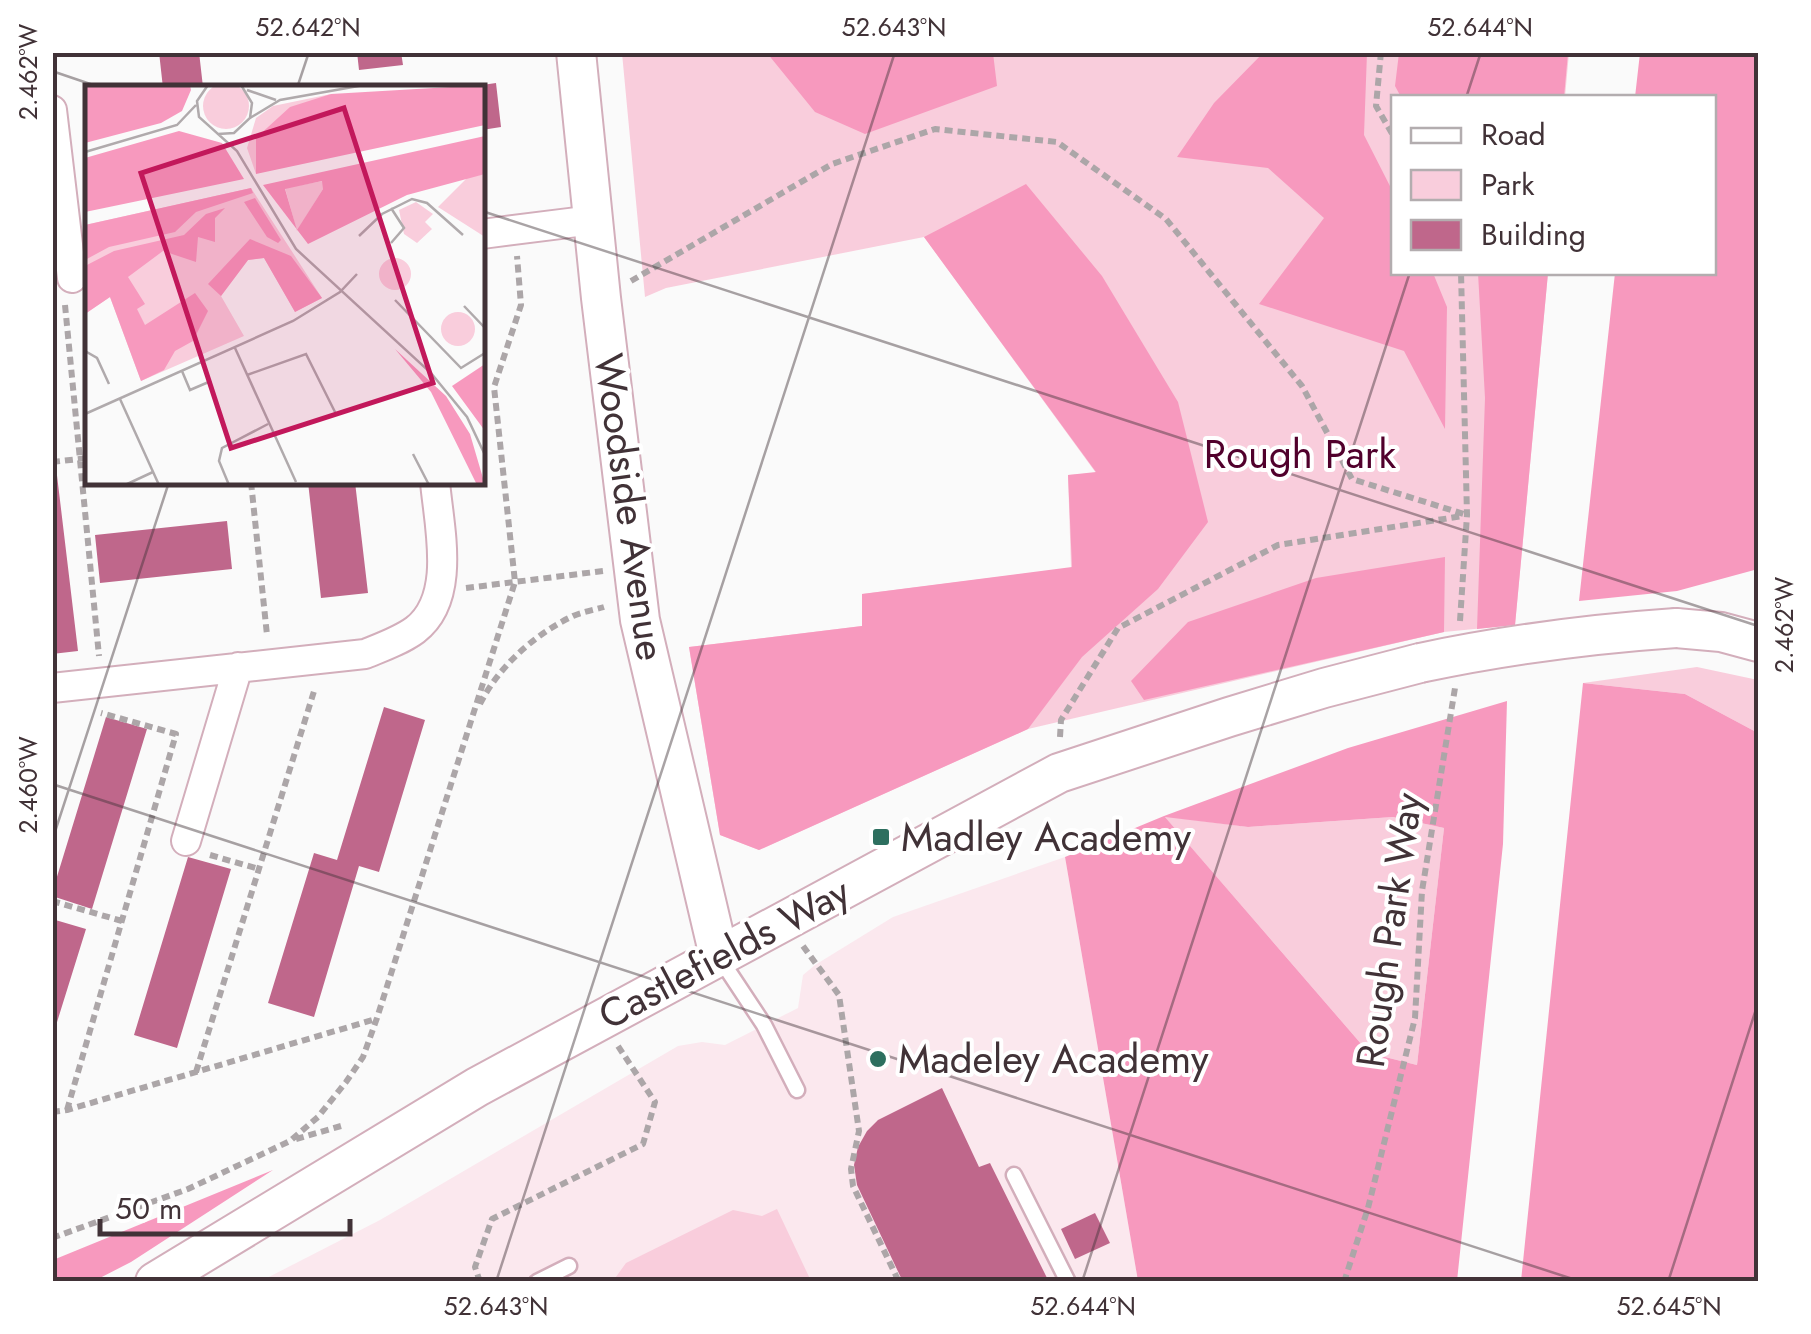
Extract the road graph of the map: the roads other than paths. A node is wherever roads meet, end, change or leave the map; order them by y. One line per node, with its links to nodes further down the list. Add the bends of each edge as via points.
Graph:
1 (576, 52): 3 (main road, Woodside Avenue)
2 (52, 110): 5 (street)
3 (593, 220): 4 (street); 13 (main road, Woodside Avenue, via 640,620)
4 (485, 234)
5 (69, 278)
6 (434, 485): 10 (street, via 443,558 439,592 418,629 366,654)
7 (1758, 614): 8 (main road, Castlefields Way)
8 (1676, 628): 9 (main road, Castlefields Way); 13 (main road, Castlefields Way, bridge, via 1534,642 1420,663 1060,773)
9 (1758, 642)
10 (238, 666): 11 (street); 12 (street)
11 (52, 688)
12 (186, 840)
13 (719, 956): 14 (lane); 17 (main road, Castlefields Way, via 478,1087)
14 (797, 1090)
15 (1014, 1175): 19 (lane)
16 (569, 1266): 18 (lane)
17 (156, 1282)
18 (537, 1282)
19 (1068, 1282)

